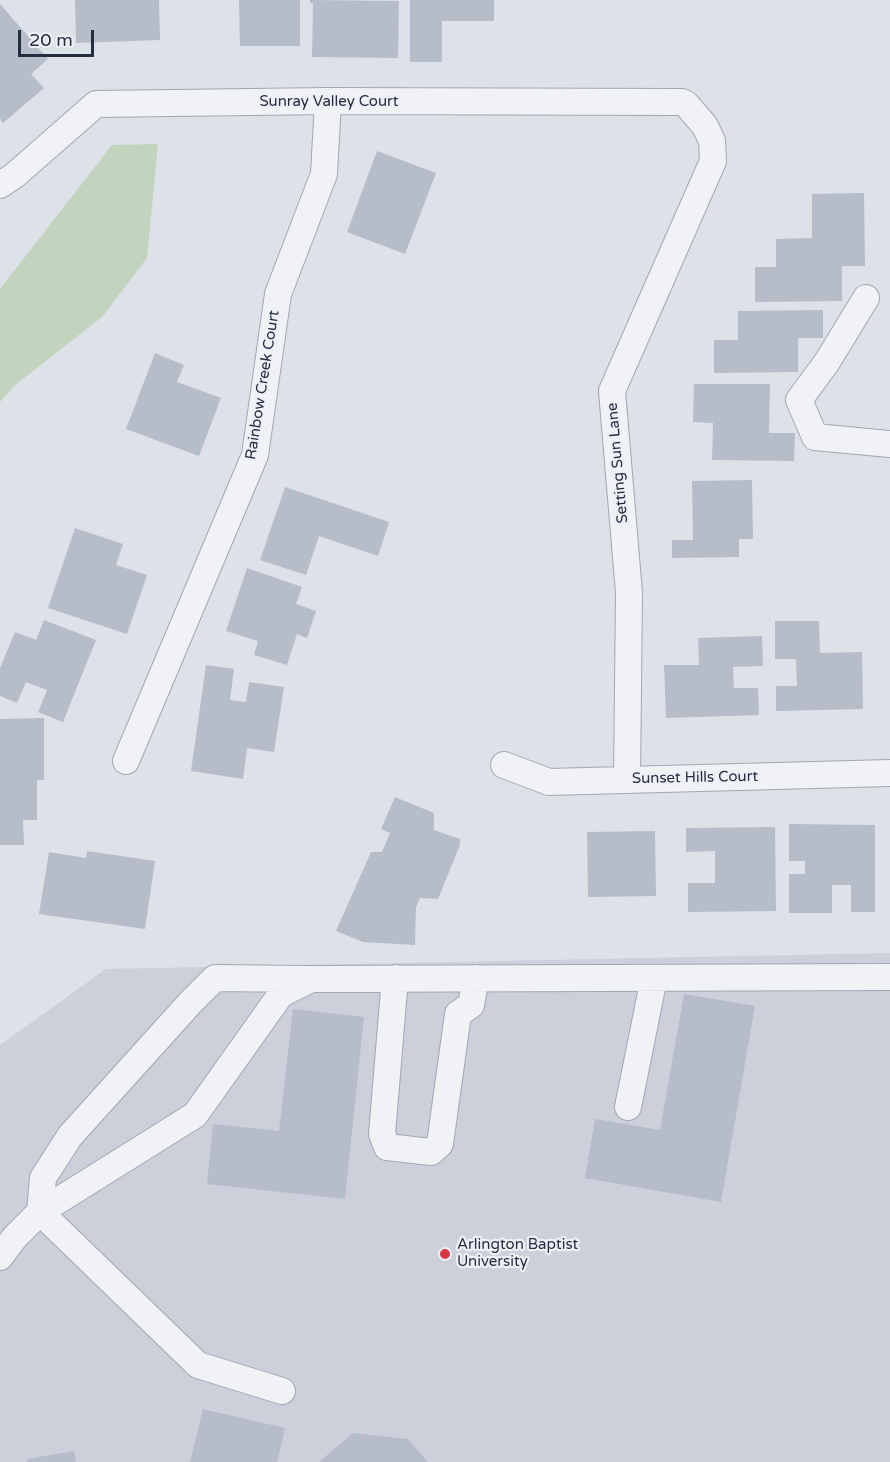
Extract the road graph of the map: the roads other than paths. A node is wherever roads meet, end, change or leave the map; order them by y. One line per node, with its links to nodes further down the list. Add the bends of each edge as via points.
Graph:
1 (328, 101): 2 (street, Sunray Valley Court); 3 (street, Sunray Valley Court, via 96,104); 6 (street, Rainbow Creek Court, via 324,174 278,294 255,456)
2 (686, 104): 9 (street, Setting Sun Lane, via 705,126 712,141 713,161 612,390 629,593)
3 (0, 185)
4 (866, 298): 5 (street, via 800,400 815,437)
5 (890, 444)
6 (126, 761)
7 (504, 765): 9 (street, Sunset Hills Court, via 549,782)
8 (890, 773): 9 (street, Sunset Hills Court)
9 (627, 780)
10 (890, 977): 13 (street)
11 (395, 978): 12 (street); 12 (street, via 381,1134 387,1147 431,1152 440,1144 458,1014 471,1005); 14 (street)
12 (476, 978): 13 (street)
13 (654, 978): 15 (street)
14 (311, 979): 16 (street, via 281,994 195,1115); 16 (street, via 215,978 70,1136 43,1179)
15 (628, 1107)
16 (40, 1212): 17 (street); 18 (street, via 198,1365)
17 (0, 1257)
18 (282, 1391)

